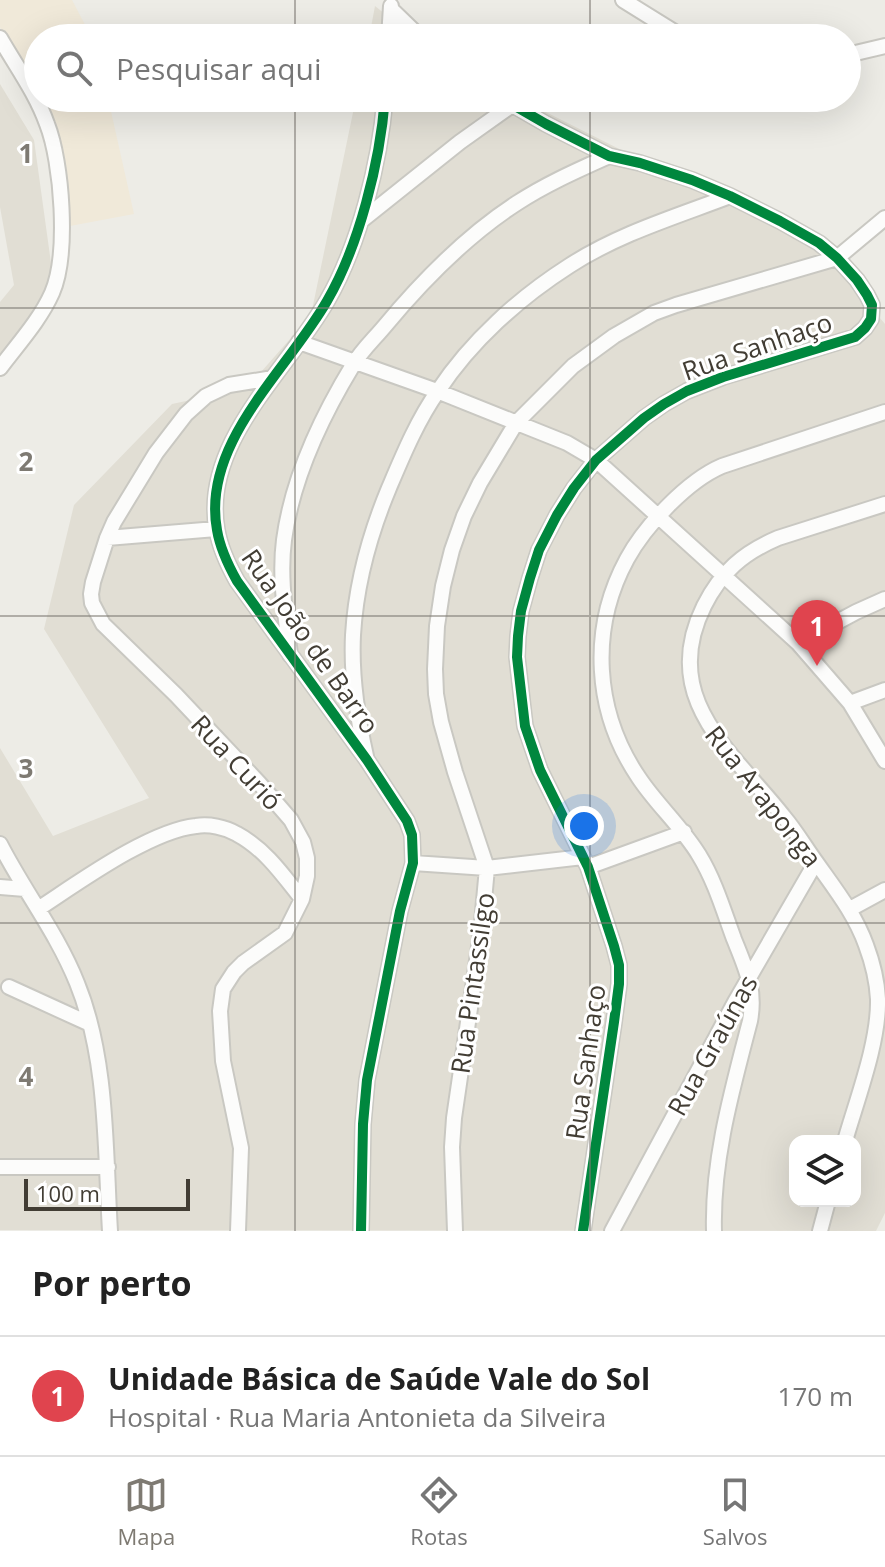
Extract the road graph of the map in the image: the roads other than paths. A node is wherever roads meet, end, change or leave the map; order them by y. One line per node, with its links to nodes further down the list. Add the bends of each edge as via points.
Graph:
1 (623, 0): 4 (street)
2 (391, 5): 3 (street)
3 (408, 24)
4 (662, 24)
5 (0, 38): 8 (street)
6 (885, 46): 7 (street)
7 (861, 52)
8 (24, 79)
9 (41, 112): 20 (street, via 57,166 57,277 50,297)
10 (383, 112): 16 (street, Rua João de Barro)
11 (495, 112): 16 (street)
12 (526, 112): 13 (street)
13 (609, 156): 14 (street, via 668,171); 19 (street, via 532,193 466,241 420,285)
14 (730, 196): 17 (street, via 803,233); 22 (street, via 619,238 570,265 481,338)
15 (885, 218): 17 (street, Rua Pintassilgo)
16 (360, 222): 18 (street, Rua João de Barro, via 334,288)
17 (837, 258): 24 (street, Rua Pintassilgo, via 654,313 573,366); 25 (street, Rua Sanhaço, via 872,305 871,319 855,337 687,391 644,418)
18 (299, 342): 19 (street); 21 (street, Rua João de Barro)
19 (355, 362): 22 (street); 33 (street, via 305,462 284,539)
20 (0, 368)
21 (273, 378): 28 (street, Rua João de Barro, via 223,460 216,487); 29 (street, Rua Curió, via 229,385 195,404 129,494)
22 (437, 391): 24 (street); 36 (street, via 410,438 366,552 353,653)
23 (885, 412): 27 (street, via 710,471)
24 (516, 423): 25 (street); 43 (street, Rua Pintassilgo, via 464,516 437,626 441,722)
25 (596, 460): 27 (street); 40 (street, Rua Sanhaço, via 539,550 521,611 518,646 531,745)
26 (885, 504): 30 (street, Rua Araponga, via 761,545)
27 (659, 517): 30 (street); 38 (street, via 632,550 615,585 600,661 607,706 629,761)
28 (216, 529): 29 (street); 33 (street, Rua João de Barro, via 237,581)
29 (107, 538): 47 (street, Rua Curió, via 91,594 95,613 291,820 307,858)
30 (723, 574): 32 (street); 41 (street, Rua Araponga, via 693,632 691,680 697,703 723,747)
31 (885, 599): 32 (street)
32 (798, 643): 35 (street)
33 (290, 656): 36 (street, Rua João de Barro)
34 (885, 690): 35 (street)
35 (850, 703): 37 (street)
36 (367, 760): 42 (street, Rua João de Barro, via 407,821)
37 (885, 761)
38 (684, 832): 40 (street); 50 (street, via 706,868)
39 (0, 844): 45 (street)
40 (585, 862): 43 (street); 63 (street, Rua Sanhaço, via 614,946 619,984)
41 (816, 862): 49 (street, Rua Araponga); 50 (street, Rua Graúnas)
42 (413, 863): 43 (street); 61 (street, Rua João de Barro, via 367,1080)
43 (487, 868): 62 (street, Rua Pintassilgo, via 454,1118)
44 (0, 887): 45 (street)
45 (25, 889): 48 (street)
46 (885, 890): 49 (street)
47 (302, 899): 48 (street, via 254,845 217,826 196,826 140,846); 60 (street, Rua Curió, via 285,933 243,963 223,989 223,1061 241,1148)
48 (38, 909): 54 (street, via 67,959)
49 (850, 909): 55 (street, Rua Araponga, via 866,945 878,999 875,1030)
50 (749, 977): 52 (street, Rua Graúnas); 53 (street)
51 (9, 987): 54 (street)
52 (735, 1002): 53 (street); 64 (street, Rua Graúnas)
53 (750, 1021): 65 (street, via 720,1151)
54 (90, 1024): 57 (street)
55 (847, 1135)
56 (0, 1167): 57 (street)
57 (108, 1167): 59 (street)
58 (826, 1207): 66 (street)
59 (110, 1231)
60 (238, 1231)
61 (361, 1231)
62 (455, 1231)
63 (583, 1231)
64 (612, 1231)
65 (714, 1231)
66 (820, 1231)

